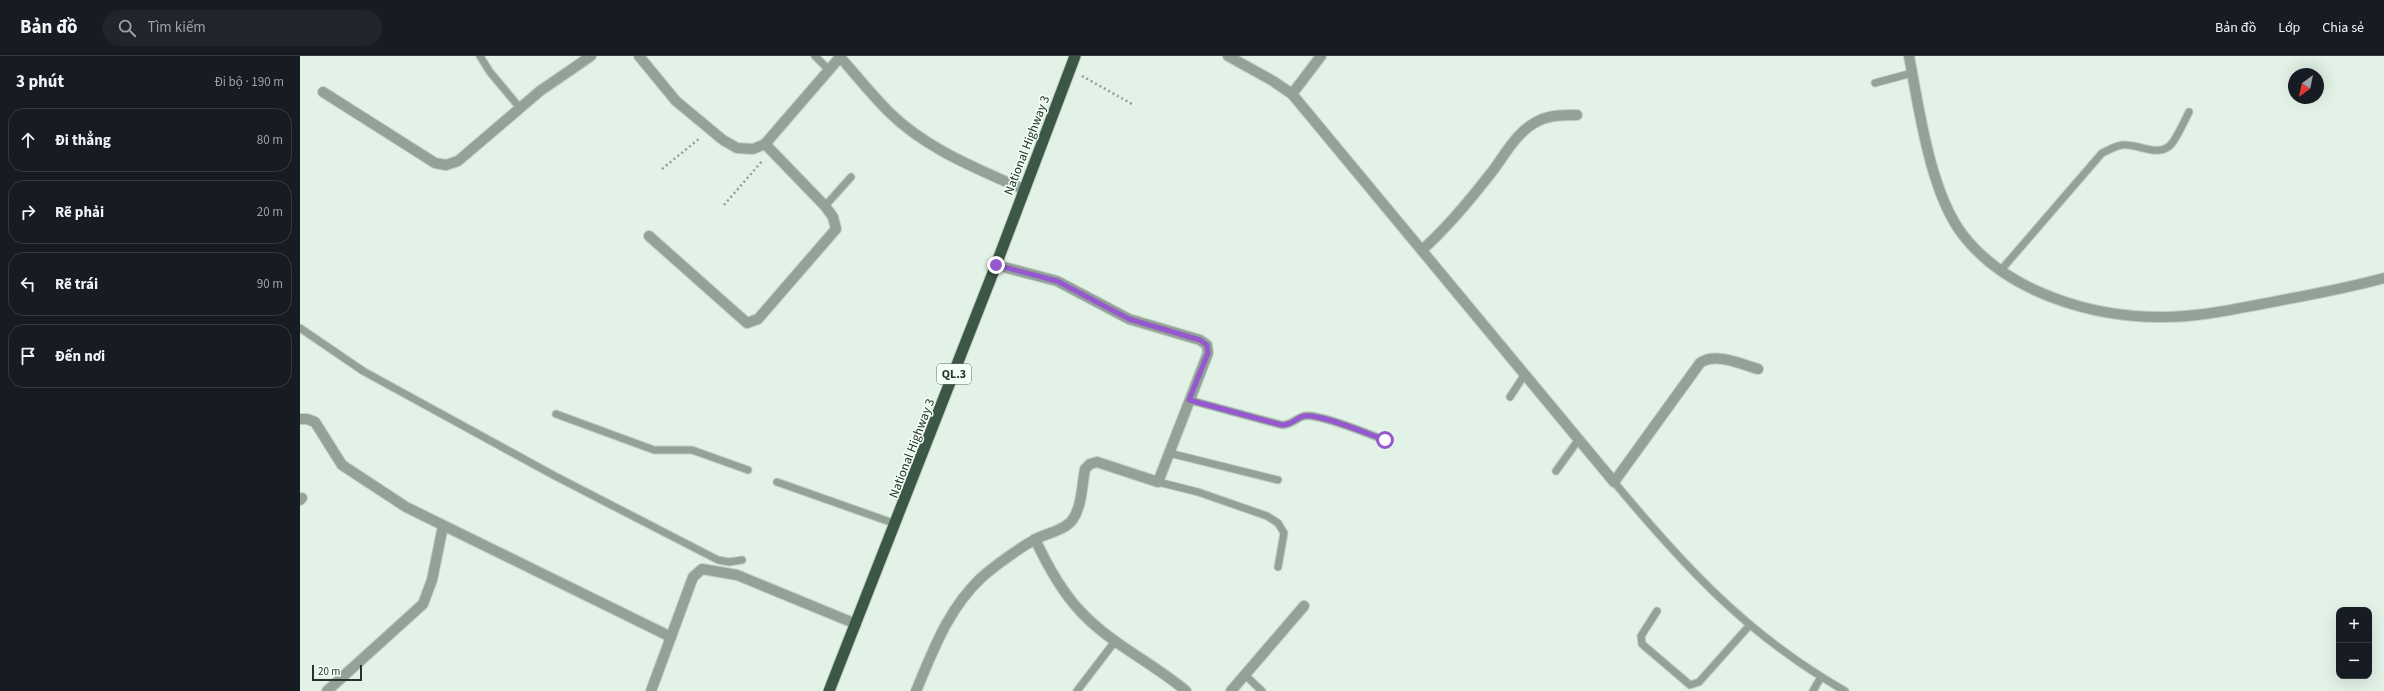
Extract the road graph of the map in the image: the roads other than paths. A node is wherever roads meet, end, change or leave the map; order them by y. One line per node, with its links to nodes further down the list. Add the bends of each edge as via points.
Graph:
1 (480, 56): 15 (lane)
2 (591, 56): 15 (street, via 552,82)
3 (639, 56): 18 (street, via 666,90 710,130 737,148)
4 (814, 56): 10 (lane)
5 (841, 56): 10 (street); 20 (street, via 890,113 926,141)
6 (1075, 56): 20 (highway, National Highway 3 / QL.3)
7 (1228, 56): 14 (street)
8 (1322, 56): 14 (street)
9 (1909, 56): 11 (street)
10 (829, 70): 18 (street)
11 (1912, 72): 12 (lane); 25 (street, via 1935,175 1946,207 1963,235)
12 (1875, 83)
13 (323, 92): 15 (street, via 435,163 446,166 458,161)
14 (1292, 94): 23 (street)
15 (520, 108)
16 (2189, 112): 25 (lane, via 2172,143 2162,150 2124,145 2115,146 2102,153)
17 (1577, 115): 23 (street, via 1547,118 1527,128 1472,198 1440,235)
18 (768, 147): 21 (street)
19 (851, 177): 21 (lane)
20 (1025, 190): 24 (highway, National Highway 3 / QL.3)
21 (825, 206): 22 (street, via 836,223 834,235 758,319 747,323)
22 (649, 236)
23 (1422, 250): 29 (street)
24 (996, 265): 31 (street, via 1057,281 1129,319 1203,342 1207,345 1208,353); 43 (highway, National Highway 3 / QL.3)
25 (2001, 270): 26 (street, via 2028,287 2058,300 2093,310 2163,317 2220,311 2345,289)
26 (2384, 278)
27 (300, 328): 46 (lane, via 363,371 555,476 718,560)
28 (1758, 369): 42 (street, via 1716,358 1707,358 1700,363)
29 (1524, 374): 30 (lane); 34 (street)
30 (1510, 397)
31 (1189, 400): 35 (lane, via 1282,425 1304,416 1316,417); 36 (street)
32 (556, 414): 37 (lane, via 654,450 692,450)
33 (300, 419): 44 (street, via 315,422 342,465 406,507)
34 (1579, 439): 38 (lane); 42 (street)
35 (1385, 440)
36 (1169, 453): 39 (lane); 41 (street)
37 (748, 470)
38 (1556, 472)
39 (1278, 480)
40 (777, 482): 43 (lane)
41 (1158, 482): 45 (street, via 1097,462 1090,464 1085,469 1073,520 1066,526); 47 (lane, via 1205,494 1267,516 1278,523 1284,533)
42 (1614, 482): 51 (lane, via 1667,546)
43 (896, 524): 50 (highway, National Highway 3 / QL.3)
44 (443, 526): 52 (street); 56 (street, via 432,580 423,604)
45 (1035, 539): 53 (street, via 1048,567 1081,612); 59 (street, via 982,577 968,592 942,631)
46 (742, 560)
47 (1278, 567)
48 (1304, 606): 54 (street)
49 (1657, 611): 51 (lane, via 1641,636 1642,644 1690,685 1699,682)
50 (856, 624): 52 (street, via 737,575 702,569 693,577); 58 (highway, National Highway 3 / QL.3)
51 (1749, 626): 55 (lane)
52 (671, 637): 57 (street)
53 (1116, 640): 60 (lane); 61 (street)
54 (1245, 675): 62 (street); 63 (lane)
55 (1820, 677): 64 (lane); 65 (lane)
56 (327, 691)
57 (651, 691)
58 (829, 691)
59 (916, 691)
60 (1077, 691)
61 (1186, 691)
62 (1231, 691)
63 (1262, 691)
64 (1813, 691)
65 (1845, 691)

